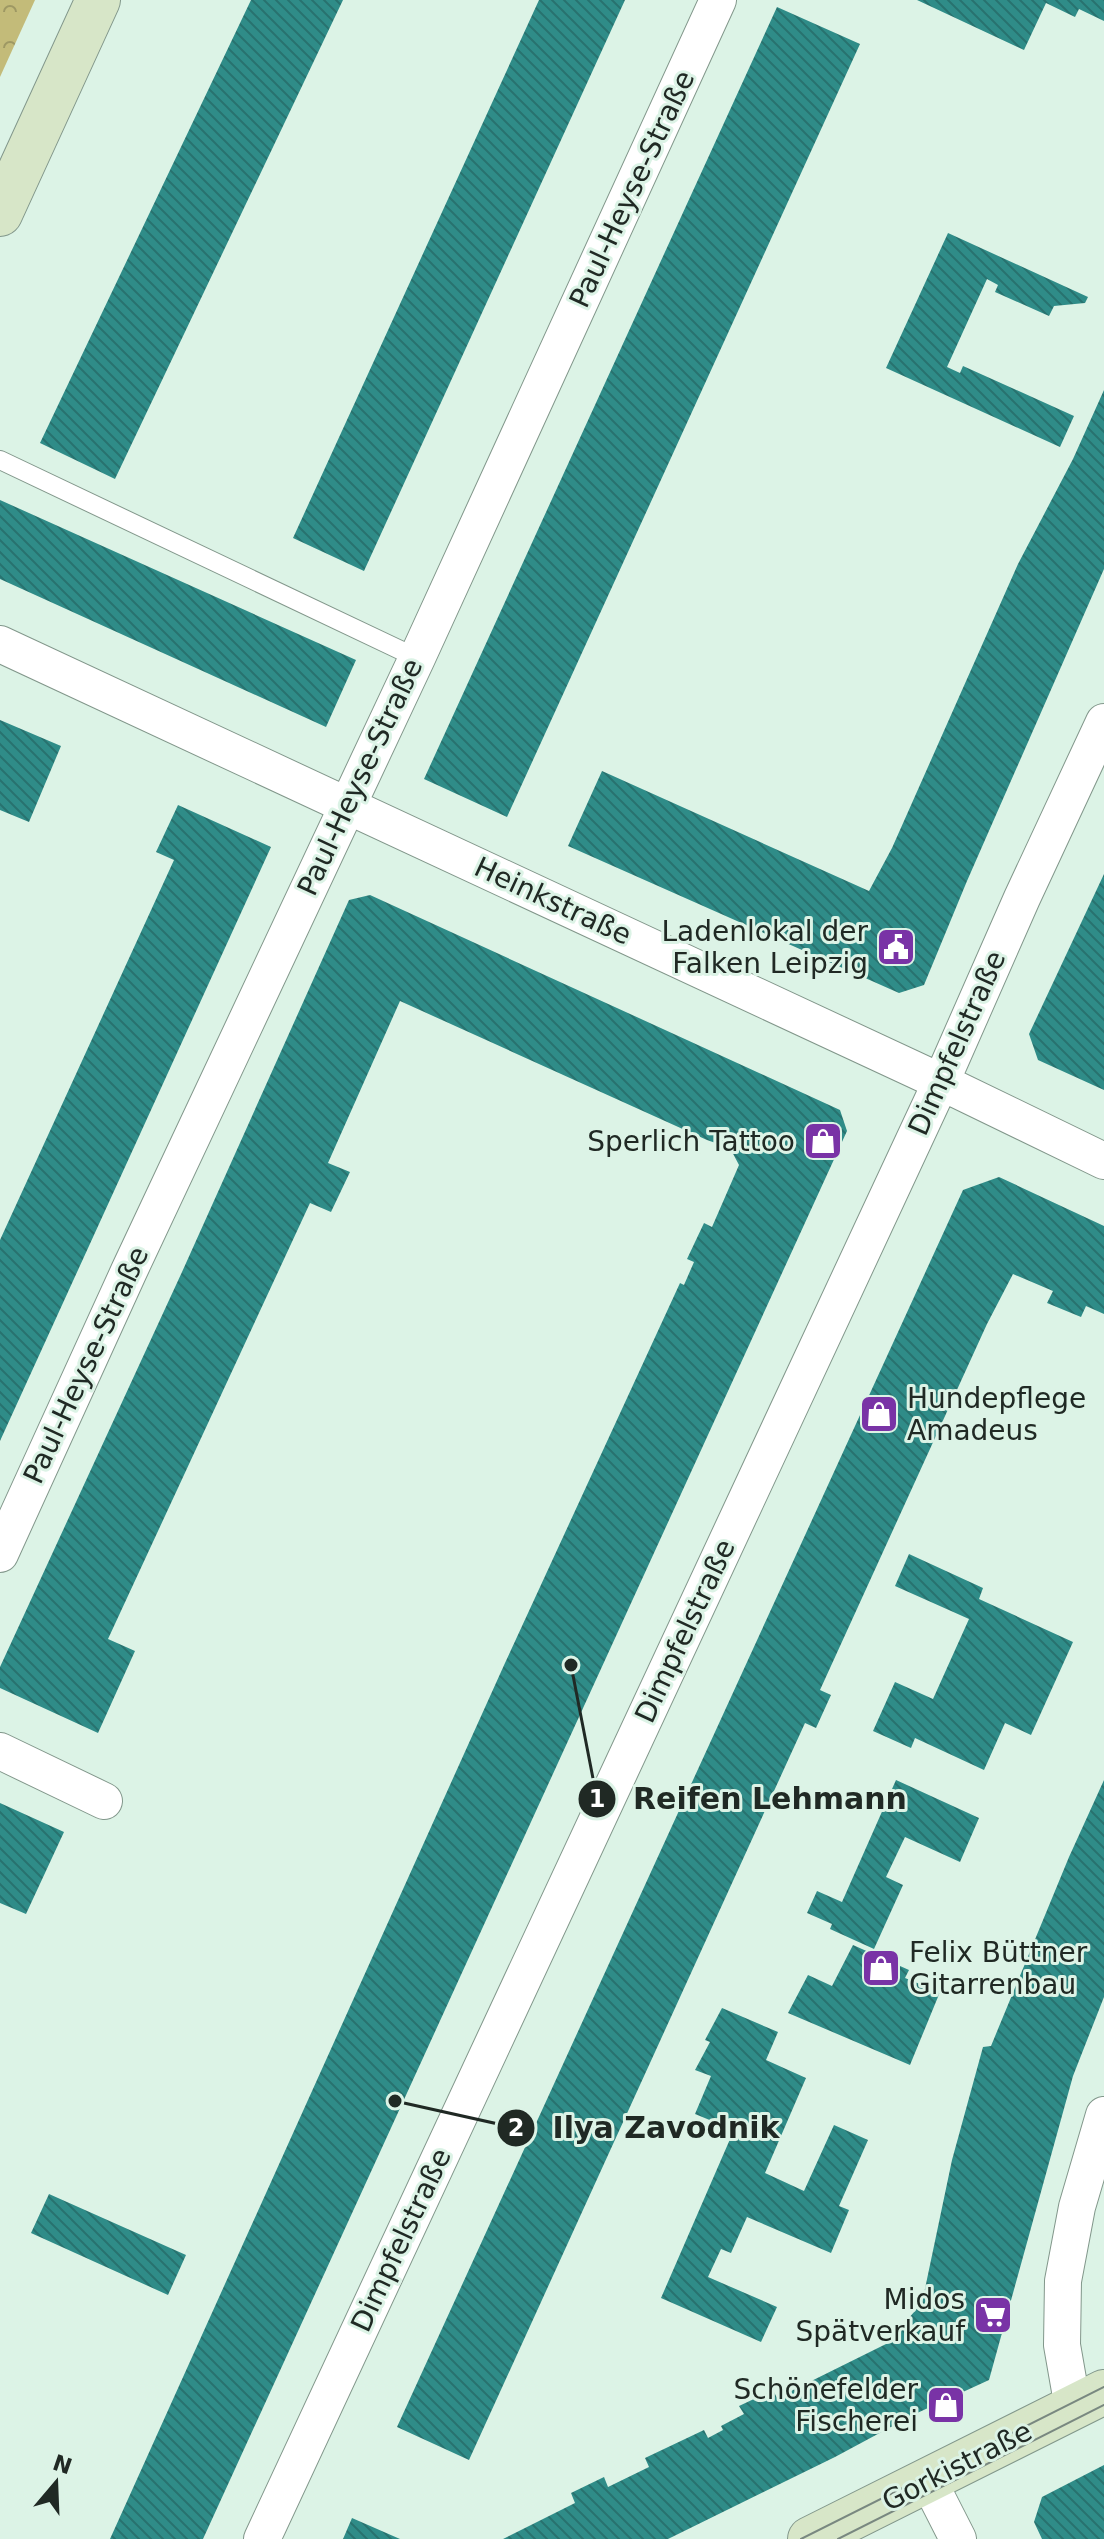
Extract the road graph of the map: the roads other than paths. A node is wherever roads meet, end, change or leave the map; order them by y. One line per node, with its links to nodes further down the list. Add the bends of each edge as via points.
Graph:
1 (98, 0): 3 (main road)
2 (718, 0): 6 (street, Paul-Heyse-Straße)
3 (0, 214)
4 (0, 460): 6 (lane)
5 (0, 644): 8 (street, Heinkstraße)
6 (417, 658): 8 (street, Paul-Heyse-Straße)
7 (1104, 722): 9 (street, Dimpfelstraße)
8 (347, 804): 9 (street, Heinkstraße); 11 (street, Paul-Heyse-Straße)
9 (941, 1082): 10 (street, Heinkstraße); 17 (street, Dimpfelstraße)
10 (1104, 1161)
11 (0, 1554)
12 (0, 1751): 13 (street)
13 (104, 1801)
14 (1104, 2115): 15 (street, via 1077,2207 1063,2281 1062,2345)
15 (1088, 2400): 16 (main road, Gorkistraße)
16 (928, 2480): 18 (main road, Gorkistraße); 19 (street)
17 (262, 2539)
18 (810, 2539)
19 (958, 2539)

